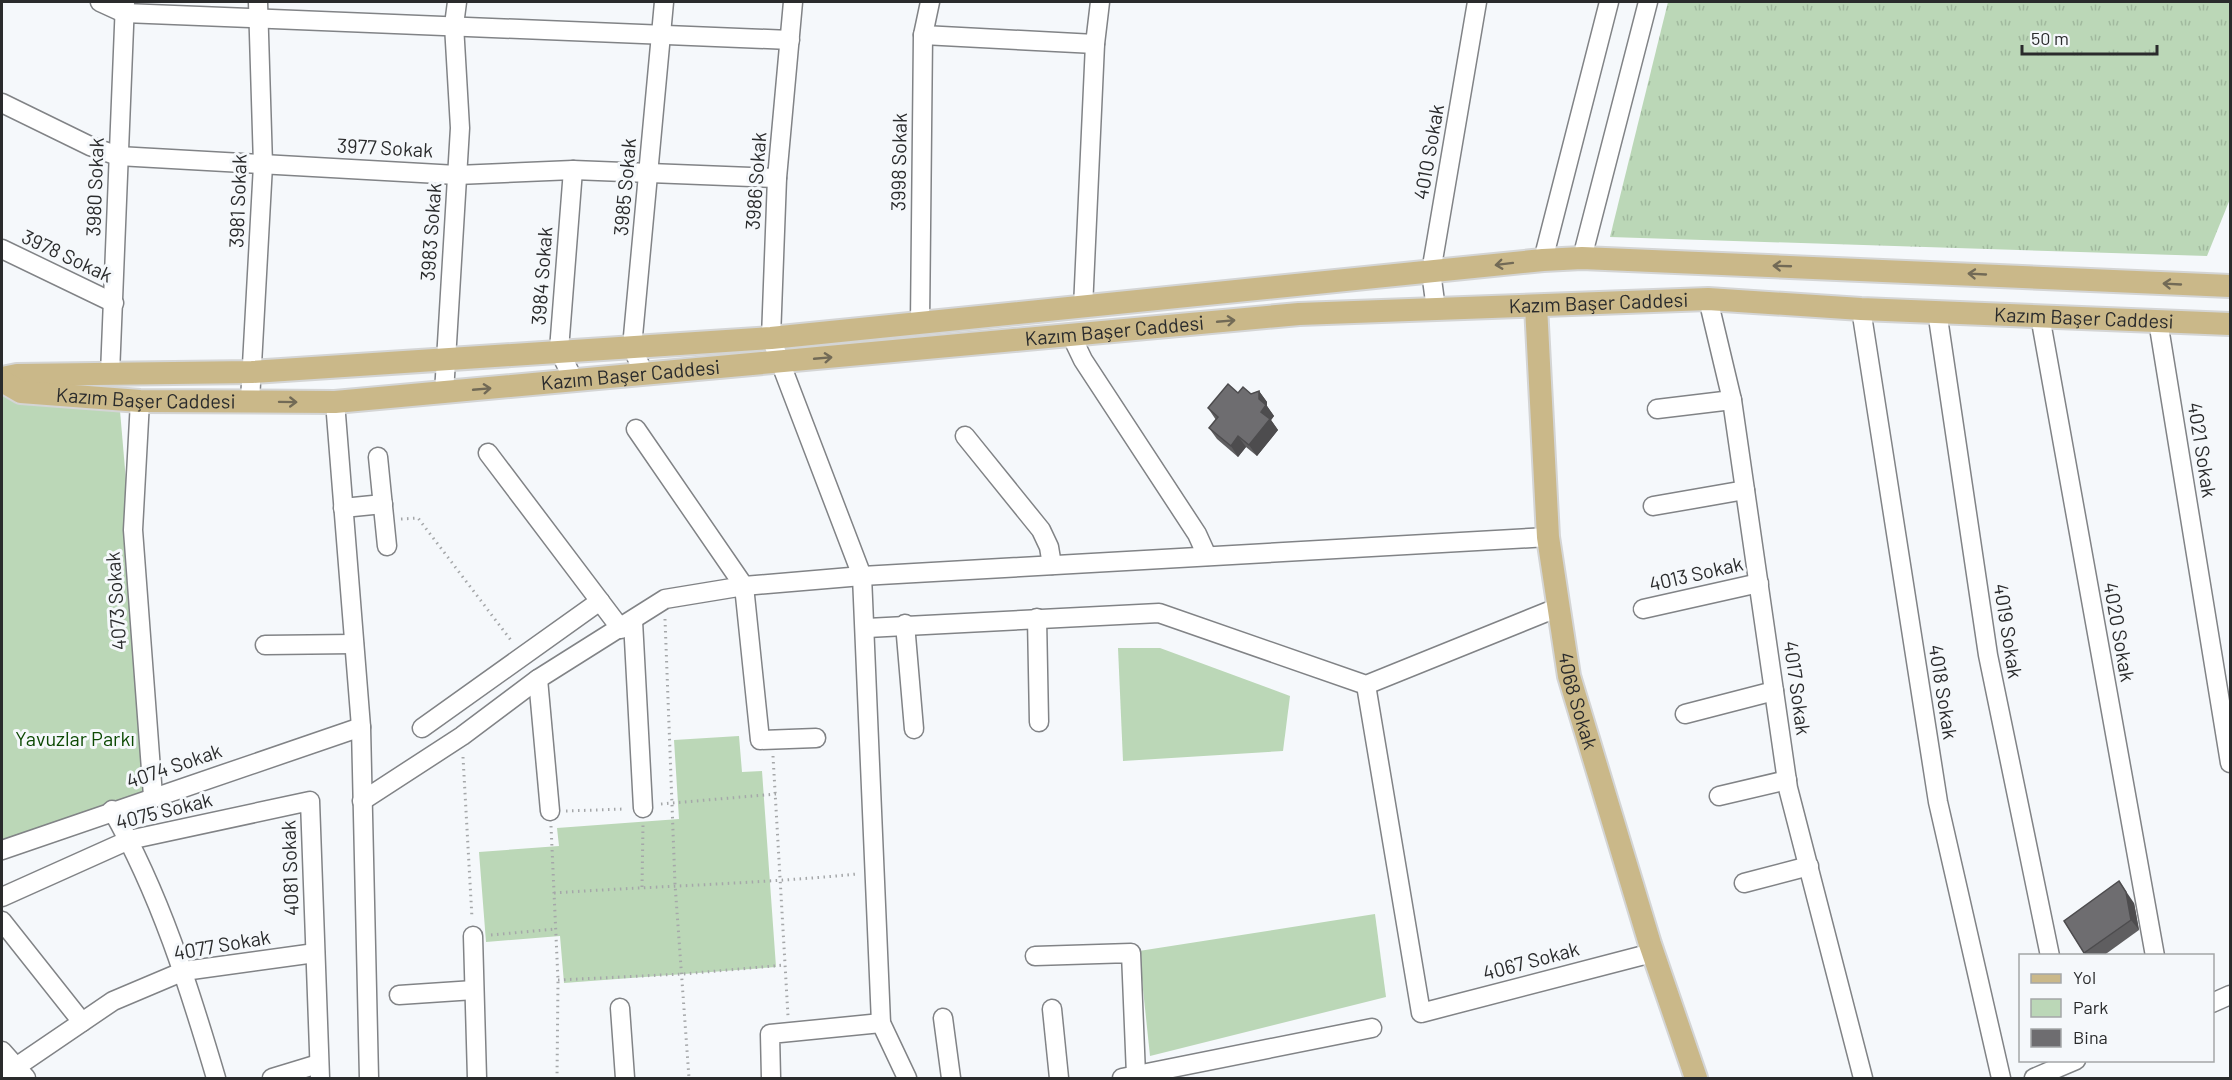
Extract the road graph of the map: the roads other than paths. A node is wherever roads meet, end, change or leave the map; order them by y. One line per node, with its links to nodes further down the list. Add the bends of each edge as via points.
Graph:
1 (100, 2): 10 (street)
2 (457, 2): 12 (street, 3983 Sokak)
3 (664, 2): 13 (street, 3985 Sokak)
4 (793, 2): 15 (street, 3986 Sokak)
5 (930, 2): 14 (street, 3998 Sokak)
6 (1100, 2): 16 (street)
7 (1477, 2): 27 (street, 4010 Sokak)
8 (1609, 2): 26 (street)
9 (1648, 2): 25 (street)
10 (125, 7): 11 (street); 18 (street, 3980 Sokak)
11 (258, 9): 12 (street); 19 (street, 3981 Sokak)
12 (454, 25): 13 (street); 22 (street, 3983 Sokak, via 460,128)
13 (661, 34): 15 (street); 21 (street, 3985 Sokak)
14 (923, 35): 16 (street); 38 (street, 3998 Sokak)
15 (790, 40): 23 (street, 3986 Sokak)
16 (1095, 44): 32 (street)
17 (2, 103): 18 (street, 3977 Sokak)
18 (118, 156): 19 (street, 3977 Sokak); 30 (street, 3980 Sokak)
19 (263, 165): 22 (street, 3977 Sokak); 46 (street, 3981 Sokak)
20 (573, 170): 21 (street, 3977 Sokak); 22 (street, 3977 Sokak); 43 (street, 3984 Sokak)
21 (650, 173): 23 (street, 3977 Sokak); 42 (street, 3985 Sokak)
22 (457, 175): 44 (street, 3983 Sokak)
23 (777, 178): 41 (street, 3986 Sokak)
24 (2, 249): 30 (street, 3978 Sokak)
25 (1582, 258): 26 (main road, Kazım Başer Caddesi); 28 (main road, Kazım Başer Caddesi, one-way to 25)
26 (1543, 260): 27 (main road, Kazım Başer Caddesi, one-way to 27)
27 (1431, 272): 32 (main road, Kazım Başer Caddesi); 33 (street, 4010 Sokak)
28 (2230, 286)
29 (1707, 299): 31 (main road, Kazım Başer Caddesi); 34 (main road, Kazım Başer Caddesi); 52 (street, 4017 Sokak)
30 (114, 303): 47 (street, 3980 Sokak)
31 (1536, 306): 33 (main road, Kazım Başer Caddesi); 65 (main road, 4068 Sokak)
32 (1083, 308): 38 (main road, Kazım Başer Caddesi)
33 (1436, 309): 40 (main road, Kazım Başer Caddesi, one-way to 33, via 1299,314)
34 (1861, 309): 35 (main road, Kazım Başer Caddesi); 138 (street, 4018 Sokak, via 1938,802)
35 (1937, 311): 36 (main road, Kazım Başer Caddesi); 108 (street, 4019 Sokak, via 1988,655)
36 (2040, 316): 37 (main road, Kazım Başer Caddesi); 109 (street, 4020 Sokak)
37 (2158, 321): 39 (main road, Kazım Başer Caddesi); 90 (street, 4021 Sokak)
38 (920, 324): 41 (main road, Kazım Başer Caddesi)
39 (2230, 324)
40 (1071, 335): 45 (main road, Kazım Başer Caddesi, one-way to 40); 67 (street, via 1083,360 1197,534)
41 (771, 338): 42 (main road, Kazım Başer Caddesi); 45 (street, 3986 Sokak)
42 (632, 347): 43 (main road, Kazım Başer Caddesi); 48 (street, 3985 Sokak)
43 (559, 350): 44 (main road, Kazım Başer Caddesi); 50 (street, 3984 Sokak)
44 (446, 360): 46 (main road, Kazım Başer Caddesi); 51 (street, 3983 Sokak)
45 (778, 363): 48 (main road, Kazım Başer Caddesi); 69 (street, 3986 Sokak)
46 (252, 372): 47 (main road, Kazım Başer Caddesi); 54 (street, 3981 Sokak)
47 (110, 374): 49 (main road, Kazım Başer Caddesi, via 17,375)
48 (644, 374): 50 (main road, Kazım Başer Caddesi)
49 (2, 380): 53 (main road, Kazım Başer Caddesi, via 21,392)
50 (574, 381): 51 (main road, Kazım Başer Caddesi, one-way to 50)
51 (444, 393): 55 (main road, Kazım Başer Caddesi)
52 (1732, 400): 56 (street); 61 (street, 4017 Sokak)
53 (140, 401): 54 (main road, Kazım Başer Caddesi); 92 (street, 4073 Sokak, via 133,530)
54 (250, 401): 55 (main road, Kazım Başer Caddesi, one-way to 55)
55 (335, 402): 63 (street)
56 (1657, 409)
57 (636, 429): 71 (street)
58 (965, 436): 68 (street, via 1041,530)
59 (488, 453): 72 (street)
60 (378, 457): 64 (street)
61 (1745, 490): 62 (street); 70 (street, 4017 Sokak)
62 (1653, 506)
63 (344, 508): 64 (street); 79 (street)
64 (384, 512): 66 (street)
65 (1548, 537): 67 (street); 73 (main road, 4068 Sokak)
66 (387, 546)
67 (1207, 556): 68 (street)
68 (1052, 565): 69 (street)
69 (862, 576): 71 (street); 78 (street, 3986 Sokak)
70 (1759, 583): 74 (street, 4013 Sokak); 83 (street, 4017 Sokak)
71 (744, 586): 77 (street, via 665,599); 89 (street, via 760,740)
72 (600, 602): 77 (street); 87 (street)
73 (1558, 607): 82 (street); 107 (main road, 4068 Sokak, via 1569,676)
74 (1643, 609)
75 (1037, 618): 76 (street); 82 (street, via 1159,613); 85 (street)
76 (904, 624): 78 (street); 88 (street)
77 (627, 625): 81 (street); 96 (street)
78 (867, 628): 120 (street, 3986 Sokak)
79 (354, 644): 80 (street); 86 (street)
80 (265, 645)
81 (538, 680): 95 (street, via 462,736); 98 (street)
82 (1366, 685): 107 (street, 4067 Sokak, via 1421,1013)
83 (1774, 690): 84 (street); 91 (street, 4017 Sokak)
84 (1685, 714)
85 (1040, 722)
86 (361, 727): 92 (street, 4074 Sokak); 95 (street)
87 (422, 728)
88 (914, 729)
89 (816, 738)
90 (2230, 763)
91 (1787, 780): 93 (street); 101 (street, 4017 Sokak)
92 (153, 796): 97 (street, 4074 Sokak)
93 (1719, 796)
94 (310, 801): 99 (street, 4075 Sokak); 106 (street, 4081 Sokak)
95 (362, 801): 129 (street)
96 (643, 808)
97 (112, 810): 99 (street); 100 (street, 4074 Sokak)
98 (550, 811)
99 (129, 840): 103 (street, 4075 Sokak); 111 (street)
100 (2, 850)
101 (1809, 866): 102 (street); 137 (street, 4017 Sokak)
102 (1744, 883)
103 (2, 897)
104 (2, 921): 119 (street)
105 (473, 936): 112 (street)
106 (315, 953): 111 (street, 4077 Sokak); 124 (street, 4081 Sokak)
107 (1653, 953): 136 (main road, 4068 Sokak)
108 (2050, 954)
109 (2155, 954)
110 (1035, 956): 126 (street, via 1131,953)
111 (184, 970): 119 (street, 4077 Sokak, via 112,1001); 127 (street)
112 (474, 990): 113 (street); 130 (street)
113 (399, 995)
114 (2230, 995): 115 (street)
115 (2214, 1002)
116 (620, 1008): 131 (street)
117 (1052, 1009): 135 (street)
118 (944, 1018): 134 (street)
119 (82, 1022): 125 (street, 4077 Sokak)
120 (881, 1023): 132 (street, via 770,1034); 133 (street)
121 (1372, 1028): 126 (street)
122 (2, 1050): 125 (street)
123 (2071, 1062): 139 (street)
124 (319, 1071): 128 (street)
125 (14, 1072)
126 (1129, 1077)
127 (216, 1078)
128 (272, 1078)
129 (369, 1078)
130 (477, 1078)
131 (625, 1078)
132 (771, 1078)
133 (907, 1078)
134 (951, 1078)
135 (1059, 1078)
136 (1696, 1078)
137 (1863, 1078)
138 (2001, 1078)
139 (2034, 1078)

